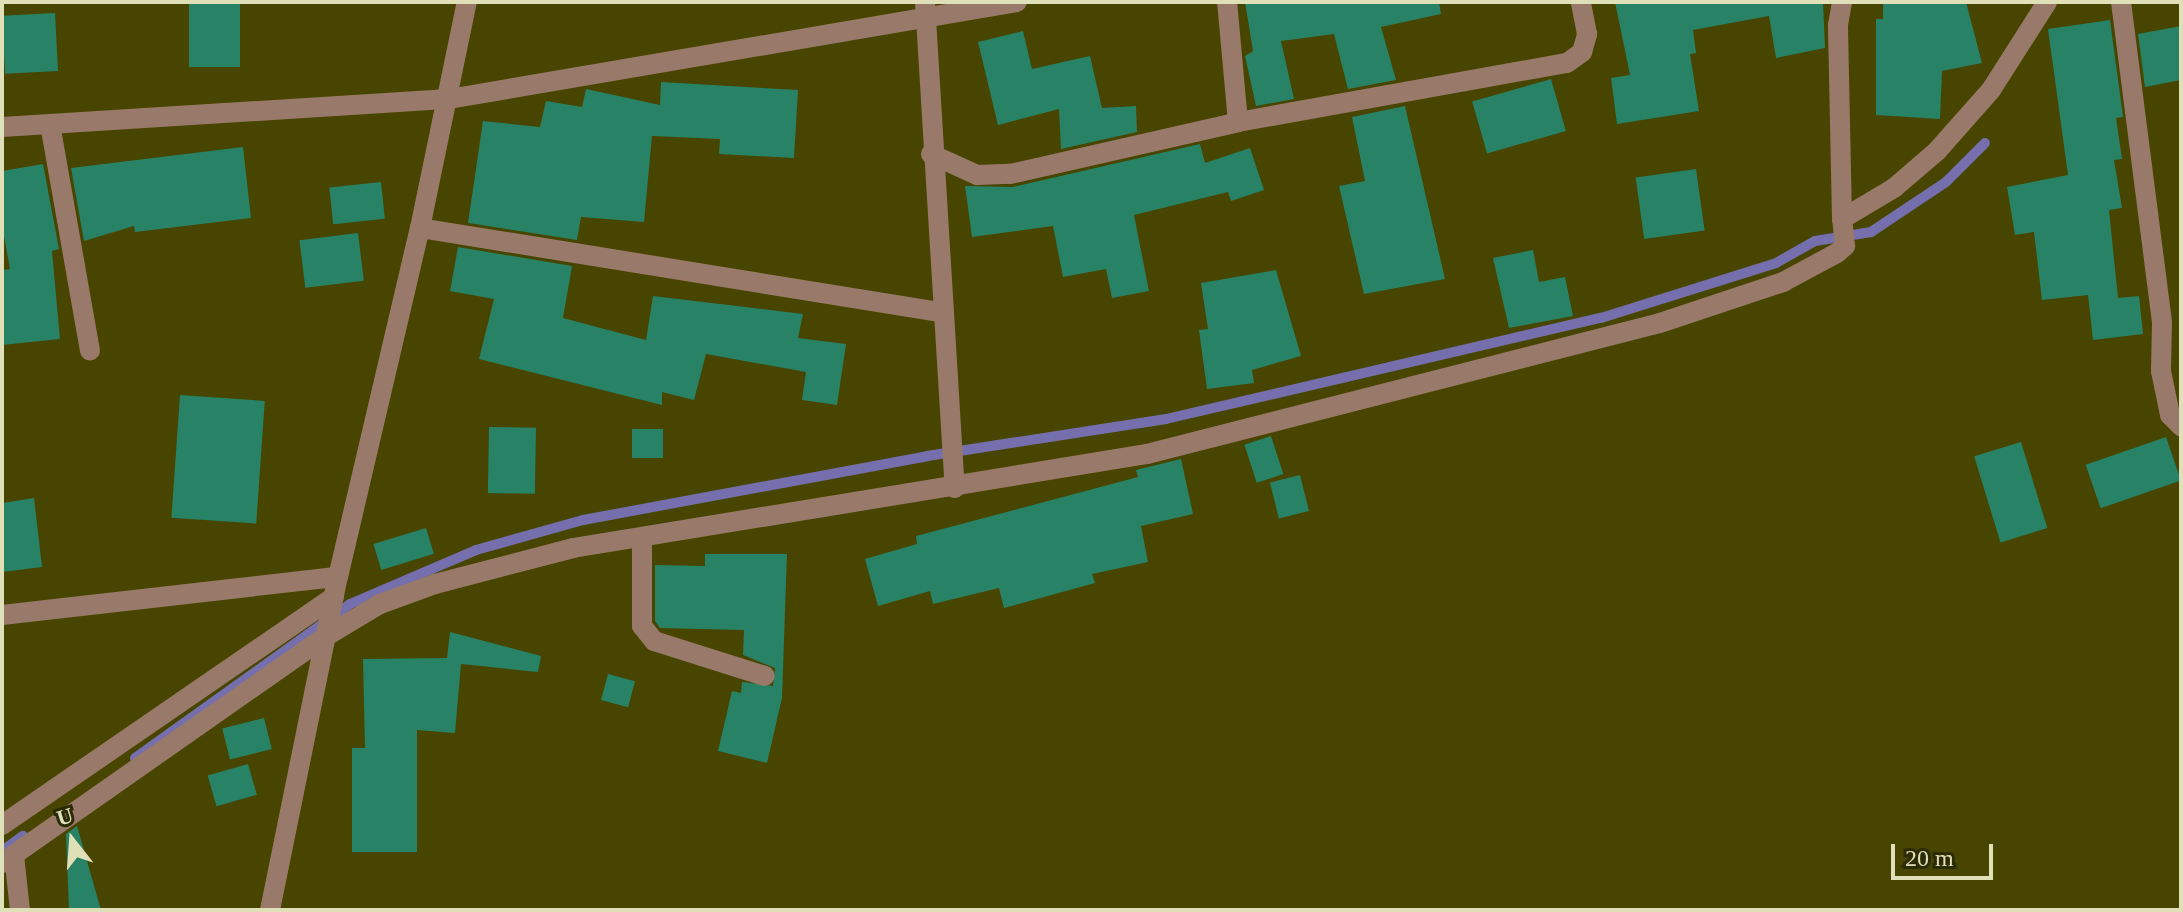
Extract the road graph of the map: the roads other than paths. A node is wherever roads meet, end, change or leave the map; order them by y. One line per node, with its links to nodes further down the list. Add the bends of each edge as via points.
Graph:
1 (467, 2): 9 (street)
2 (1017, 2): 8 (street)
3 (1227, 2): 10 (street)
4 (1581, 2): 10 (street, via 1587,34 1582,52 1567,63)
5 (1842, 2): 15 (street, via 1838,25)
6 (2047, 2): 15 (street, via 1991,90 1937,151)
7 (2121, 2): 18 (street, via 2162,322 2161,371 2170,415)
8 (924, 12): 9 (street); 13 (street)
9 (449, 99): 11 (street); 14 (street)
10 (1238, 122): 13 (street, via 1010,174 977,175)
11 (50, 124): 12 (street); 17 (street)
12 (2, 127)
13 (931, 154): 16 (street)
14 (420, 228): 16 (street); 21 (street)
15 (1843, 230): 19 (street, via 1783,282 1660,323 1147,454)
16 (940, 312): 19 (street)
17 (90, 351)
18 (2181, 426)
19 (954, 479): 20 (street)
20 (642, 538): 21 (street, via 558,551 380,604); 23 (street, via 642,626 654,641)
21 (331, 609): 22 (street); 24 (street); 25 (street); 27 (street)
22 (2, 615)
23 (765, 676)
24 (2, 825)
25 (8, 859): 26 (street)
26 (20, 910)
27 (270, 910)

